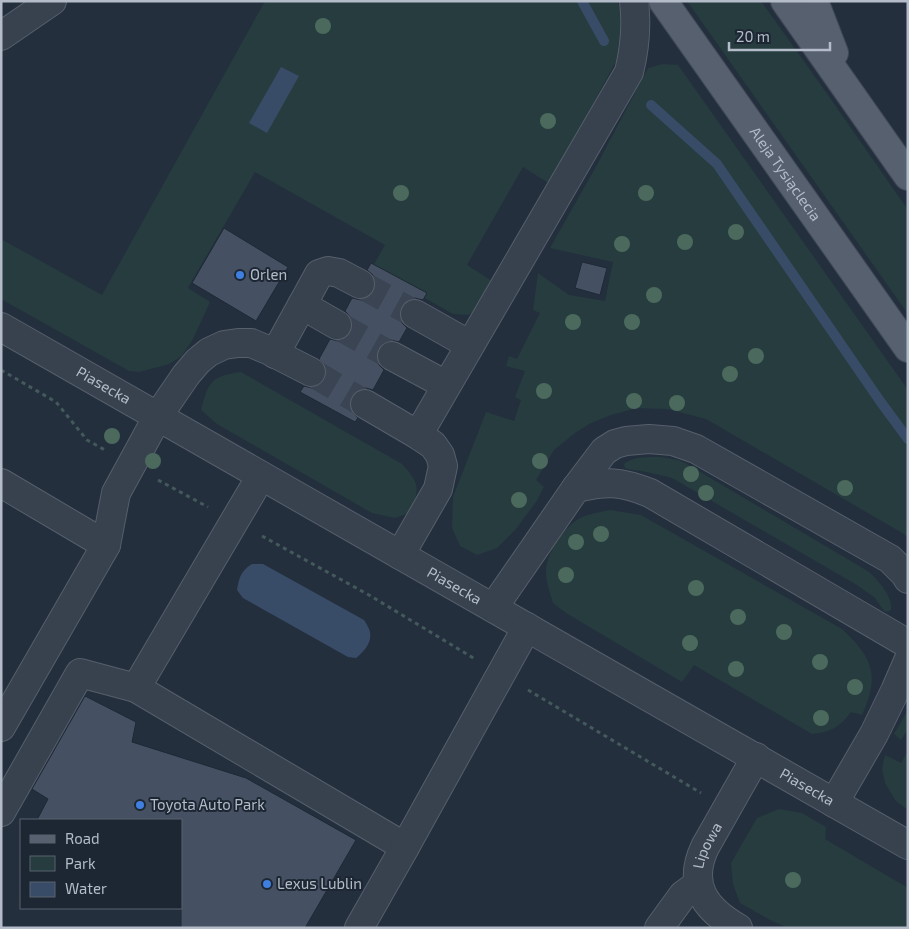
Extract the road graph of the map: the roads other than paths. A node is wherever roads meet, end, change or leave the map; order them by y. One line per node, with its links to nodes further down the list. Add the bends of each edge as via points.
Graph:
1 (52, 1): 6 (street)
2 (634, 1): 14 (street, via 636,32 629,72)
3 (663, 1): 15 (main road, Aleja Tysiąclecia)
4 (785, 1): 7 (main road)
5 (814, 1): 7 (main road)
6 (1, 36)
7 (849, 92): 8 (main road)
8 (908, 176)
9 (360, 284): 10 (street, via 328,270 319,274)
10 (302, 305): 12 (street); 16 (street)
11 (415, 314): 14 (street)
12 (337, 325)
13 (1, 327): 21 (street, Piasecka)
14 (470, 345): 19 (street)
15 (908, 348)
16 (275, 354): 18 (street); 21 (street, via 251,343 224,345 208,352 186,375)
17 (392, 356): 19 (street)
18 (311, 372)
19 (446, 385): 22 (street)
20 (365, 404): 22 (street)
21 (158, 416): 23 (street, Piasecka); 26 (street, via 116,493)
22 (418, 435): 27 (street, via 433,445 443,466 438,489)
23 (261, 476): 27 (street, Piasecka); 33 (street)
24 (1, 484): 26 (street)
25 (576, 488): 28 (street, via 604,452 615,444 649,439 673,441 696,449 890,559); 29 (street); 31 (street, via 596,483 617,483 650,493)
26 (106, 544): 34 (street)
27 (400, 555): 29 (street, Piasecka)
28 (908, 579)
29 (493, 608): 30 (street, Piasecka)
30 (527, 627): 35 (street, Piasecka); 39 (street)
31 (908, 644)
32 (908, 661): 36 (street, via 874,734)
33 (136, 688): 37 (street, via 80,673); 39 (street)
34 (1, 728)
35 (756, 757): 36 (street, Piasecka); 40 (street, Lipowa, via 702,854)
36 (834, 803): 38 (street, Piasecka)
37 (1, 812)
38 (908, 845)
39 (404, 847): 41 (street)
40 (698, 884): 42 (street, Lipowa, via 683,895); 43 (street, via 708,904)
41 (359, 928)
42 (659, 928)
43 (738, 928)

